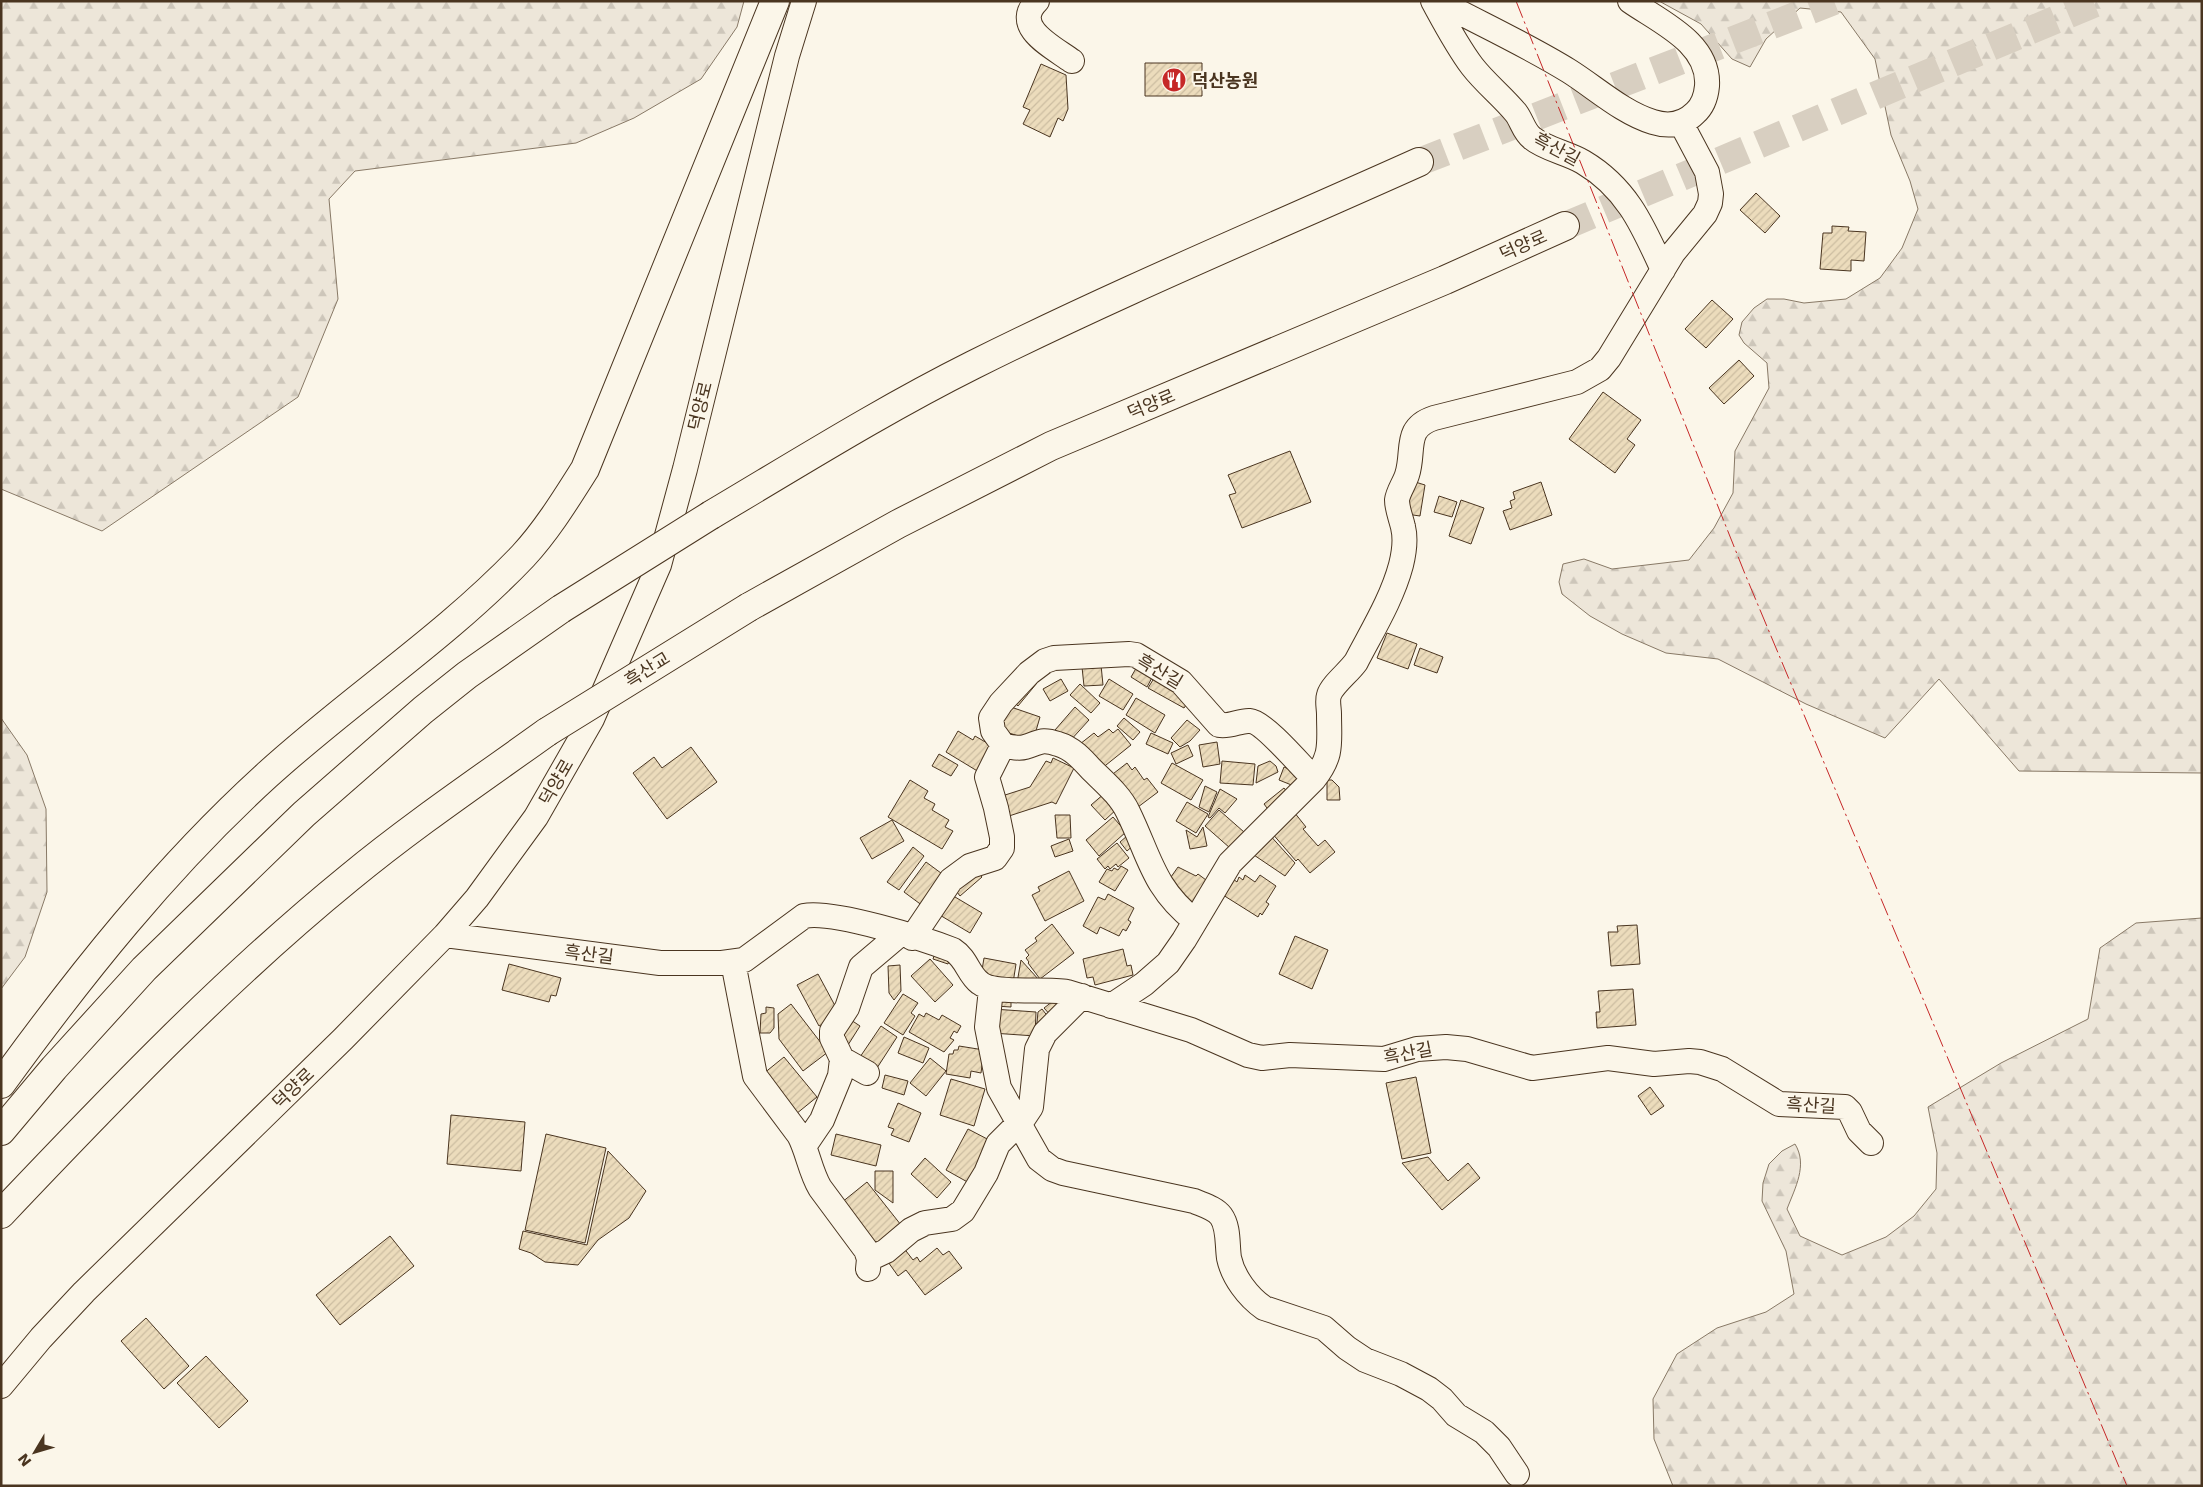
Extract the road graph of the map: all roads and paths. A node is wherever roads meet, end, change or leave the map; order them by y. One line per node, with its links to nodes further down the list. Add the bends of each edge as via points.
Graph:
1 (775, 1): 25 (main road, via 612,405 584,469 563,504 524,554 476,601 267,775 184,854 54,1011)
2 (804, 1): 17 (street, 덕양로, via 787,56 659,565 592,718 536,817 477,898)
3 (1037, 1): 7 (street, via 1028,16 1030,27)
4 (1433, 1): 11 (street, 흑산길, via 1473,67 1515,112 1531,138 1584,163 1621,193 1636,212)
5 (1438, 1): 8 (street, via 1567,70 1637,116 1666,125)
6 (1630, 1): 8 (street, via 1684,37 1704,63 1708,78 1706,96 1696,113)
7 (1072, 61)
8 (1681, 123): 11 (street, via 1707,172 1710,203)
9 (1419, 162): 27 (main road, bridge, via 1057,324 981,362 889,410 710,515 561,609 423,710 304,814 144,969)
10 (1565, 226): 12 (main road, 덕양로, via 1051,446 898,524)
11 (1663, 270): 15 (street, via 1617,347 1600,369 1568,384 1434,418 1417,427 1412,438 1407,475 1397,498 1404,544 1397,578 1356,662 1328,697 1329,754)
12 (749, 607): 13 (main road, 흑산교, bridge)
13 (547, 732): 30 (main road, 덕양로, via 417,824 281,937 116,1092)
14 (1002, 745): 15 (street, 흑산길, via 992,726 993,712 1036,667 1054,658 1129,654 1174,676 1219,725 1231,726 1248,720 1260,725); 16 (street, via 1024,748 1037,742 1050,742 1065,746 1082,759 1124,806 1165,892); 18 (street, via 987,777 1002,848 995,858 970,866 951,880)
15 (1314, 779): 16 (street, via 1230,864)
16 (1195, 921): 22 (street, via 1163,968)
17 (445, 935): 19 (street, 흑산길, via 660,963); 31 (street, 덕양로, via 343,1040 84,1292)
18 (906, 936): 19 (street, 흑산길, via 814,914 794,922 744,960); 20 (street, 흑산길, via 960,954 978,982); 23 (street, via 861,967 848,1008 832,1031)
19 (733, 962): 29 (street, via 755,1076)
20 (992, 990): 21 (street, 흑산길, via 1053,990); 26 (street, via 987,1027 996,1077)
21 (1082, 996): 22 (street, 흑산길); 26 (street, via 1051,1026 1037,1049 1030,1107)
22 (1111, 1006): 28 (street, 흑산길, via 1191,1030 1262,1058 1290,1054 1384,1059 1417,1049 1446,1047 1466,1049 1532,1068 1608,1058 1654,1064 1700,1062 1722,1069 1779,1104 1845,1107 1859,1131)
23 (842, 1060): 24 (street); 29 (street, via 840,1076 822,1120)
24 (867, 1073)
25 (1, 1084)
26 (1019, 1123): 29 (street, via 998,1144 978,1190 958,1216 925,1223 911,1230 869,1264 866,1250 814,1179); 32 (street, via 1039,1159 1052,1168 1194,1201 1220,1215 1225,1224 1233,1270 1257,1303 1324,1328 1365,1360 1429,1389 1456,1414 1484,1432)
27 (1, 1131)
28 (1871, 1143)
29 (805, 1145)
30 (1, 1214)
31 (1, 1386)
32 (1517, 1474)

